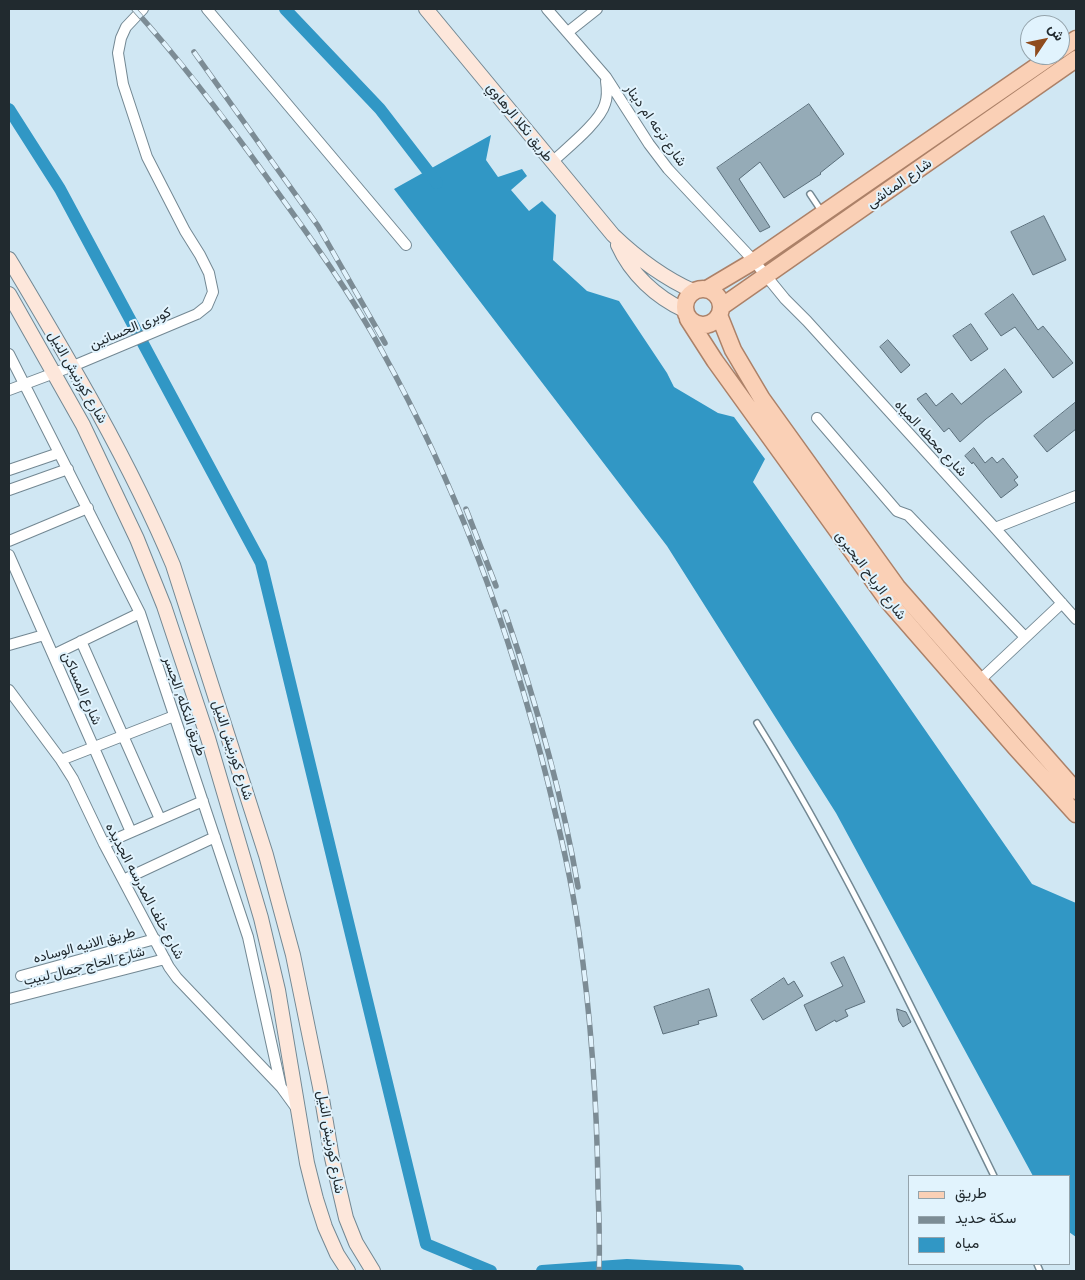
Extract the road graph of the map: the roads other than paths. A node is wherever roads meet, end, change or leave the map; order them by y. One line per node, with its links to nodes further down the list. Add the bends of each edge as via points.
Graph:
1 (144, 9): 25 (street, كوبرى الحسانين, via 120,38 118,53 123,84 147,157 209,273 213,292 207,306 197,314)
2 (207, 9): 14 (street)
3 (426, 9): 10 (main road, طريق نكلا الرهاوي)
4 (547, 9): 6 (street, شارع ترعه ام دينار)
5 (597, 9): 6 (street)
6 (568, 32): 9 (street, شارع ترعه ام دينار)
7 (1076, 59): 17 (main road, شارع المناشى)
8 (1038, 65): 12 (main road, شارع المناشى)
9 (606, 77): 10 (street, via 605,105 599,116); 16 (street, شارع ترعه ام دينار, via 668,169)
10 (552, 162): 13 (main road, طريق نكلا الرهاوي)
11 (810, 194): 12 (lane)
12 (823, 213): 16 (main road, شارع المناشى)
13 (613, 235): 18 (main road, طريق نكلا الرهاوي, via 659,273 676,283); 21 (main road, طريق نكلا الرهاوي, via 628,262 647,285)
14 (406, 245)
15 (9, 259): 25 (main road, شارع كورنيش النيل)
16 (754, 261): 17 (street, شارع ترعه ام دينار); 18 (main road, شارع المناشى)
17 (766, 275): 20 (main road, شارع المناشى); 36 (street, شارع محطه المياه)
18 (700, 290): 20 (main road, via 717,295); 21 (main road, via 686,299)
19 (9, 294): 26 (main road, شارع كورنيش النيل)
20 (720, 311): 21 (main road, via 715,321 701,325 694,323); 22 (main road, شارع الرياح البحيرى)
21 (686, 314): 24 (main road, شارع الرياح البحيرى)
22 (733, 350): 24 (main road); 47 (main road, شارع الرياح البحيرى, via 762,399 880,564)
23 (9, 354): 27 (street, طريق النكله, الجسر)
24 (715, 361): 56 (main road, شارع الرياح البحيرى, via 888,601)
25 (73, 366): 26 (street, كوبرى الحسانين); 70 (main road, شارع كورنيش النيل, via 159,530 179,583 263,846 291,946 346,1218)
26 (55, 373): 27 (street, كوبرى الحسانين); 67 (main road, شارع كورنيش النيل, via 84,425 148,564 208,738 271,958)
27 (24, 384): 28 (street, كوبرى الحسانين); 30 (street, طريق النكله, الجسر)
28 (9, 390)
29 (817, 418): 43 (street, via 897,512 908,515)
30 (60, 453): 31 (street, طريق النكله, الجسر); 32 (street)
31 (68, 469): 33 (street); 35 (street, طريق النكله, الجسر)
32 (9, 470)
33 (9, 490)
34 (1076, 496): 36 (street)
35 (88, 508): 37 (street); 40 (street, طريق النكله, الجسر)
36 (995, 528): 39 (street, شارع محطه المياه)
37 (10, 538)
38 (9, 555): 42 (street, شارع المساكن)
39 (1062, 603): 41 (street, شارع محطه المياه); 43 (street)
40 (140, 613): 44 (street); 49 (street, طريق النكله, الجسر)
41 (1076, 619)
42 (44, 635): 45 (street); 46 (street, شارع المساكن)
43 (1025, 638): 47 (street)
44 (81, 641): 46 (street); 51 (street)
45 (9, 646)
46 (53, 655): 52 (street, شارع المساكن)
47 (979, 681): 54 (main road, شارع الرياح البحيرى)
48 (9, 690): 53 (street, شارع خلف المدرسه الجديده)
49 (174, 716): 51 (street); 55 (street, طريق النكله, الجسر)
50 (756, 723): 68 (lane, via 842,870)
51 (124, 735): 52 (street); 57 (street)
52 (94, 748): 53 (street); 58 (street, شارع المساكن)
53 (61, 760): 60 (street, شارع خلف المدرسه الجديده)
54 (1076, 791)
55 (203, 801): 57 (street); 59 (street, طريق النكله, الجسر)
56 (1076, 814)
57 (160, 819): 58 (street)
58 (131, 832): 60 (street)
59 (215, 837): 61 (street); 66 (street, طريق النكله, الجسر, via 248,937)
60 (104, 844): 61 (street, شارع خلف المدرسه الجديده)
61 (123, 880): 62 (street, شارع خلف المدرسه الجديده)
62 (155, 939): 63 (street, شارع خلف المدرسه الجديده); 64 (street, طريق الانيه الوساده)
63 (165, 959): 65 (street, شارع الحاج جمال لبيب); 66 (street, شارع خلف المدرسه الجديده, via 177,978)
64 (21, 976)
65 (9, 999)
66 (281, 1087): 67 (street, شارع خلف المدرسه الجديده)
67 (299, 1111): 69 (main road, شارع كورنيش النيل, via 316,1199 325,1228)
68 (994, 1175)
69 (348, 1271)
70 (373, 1271)

